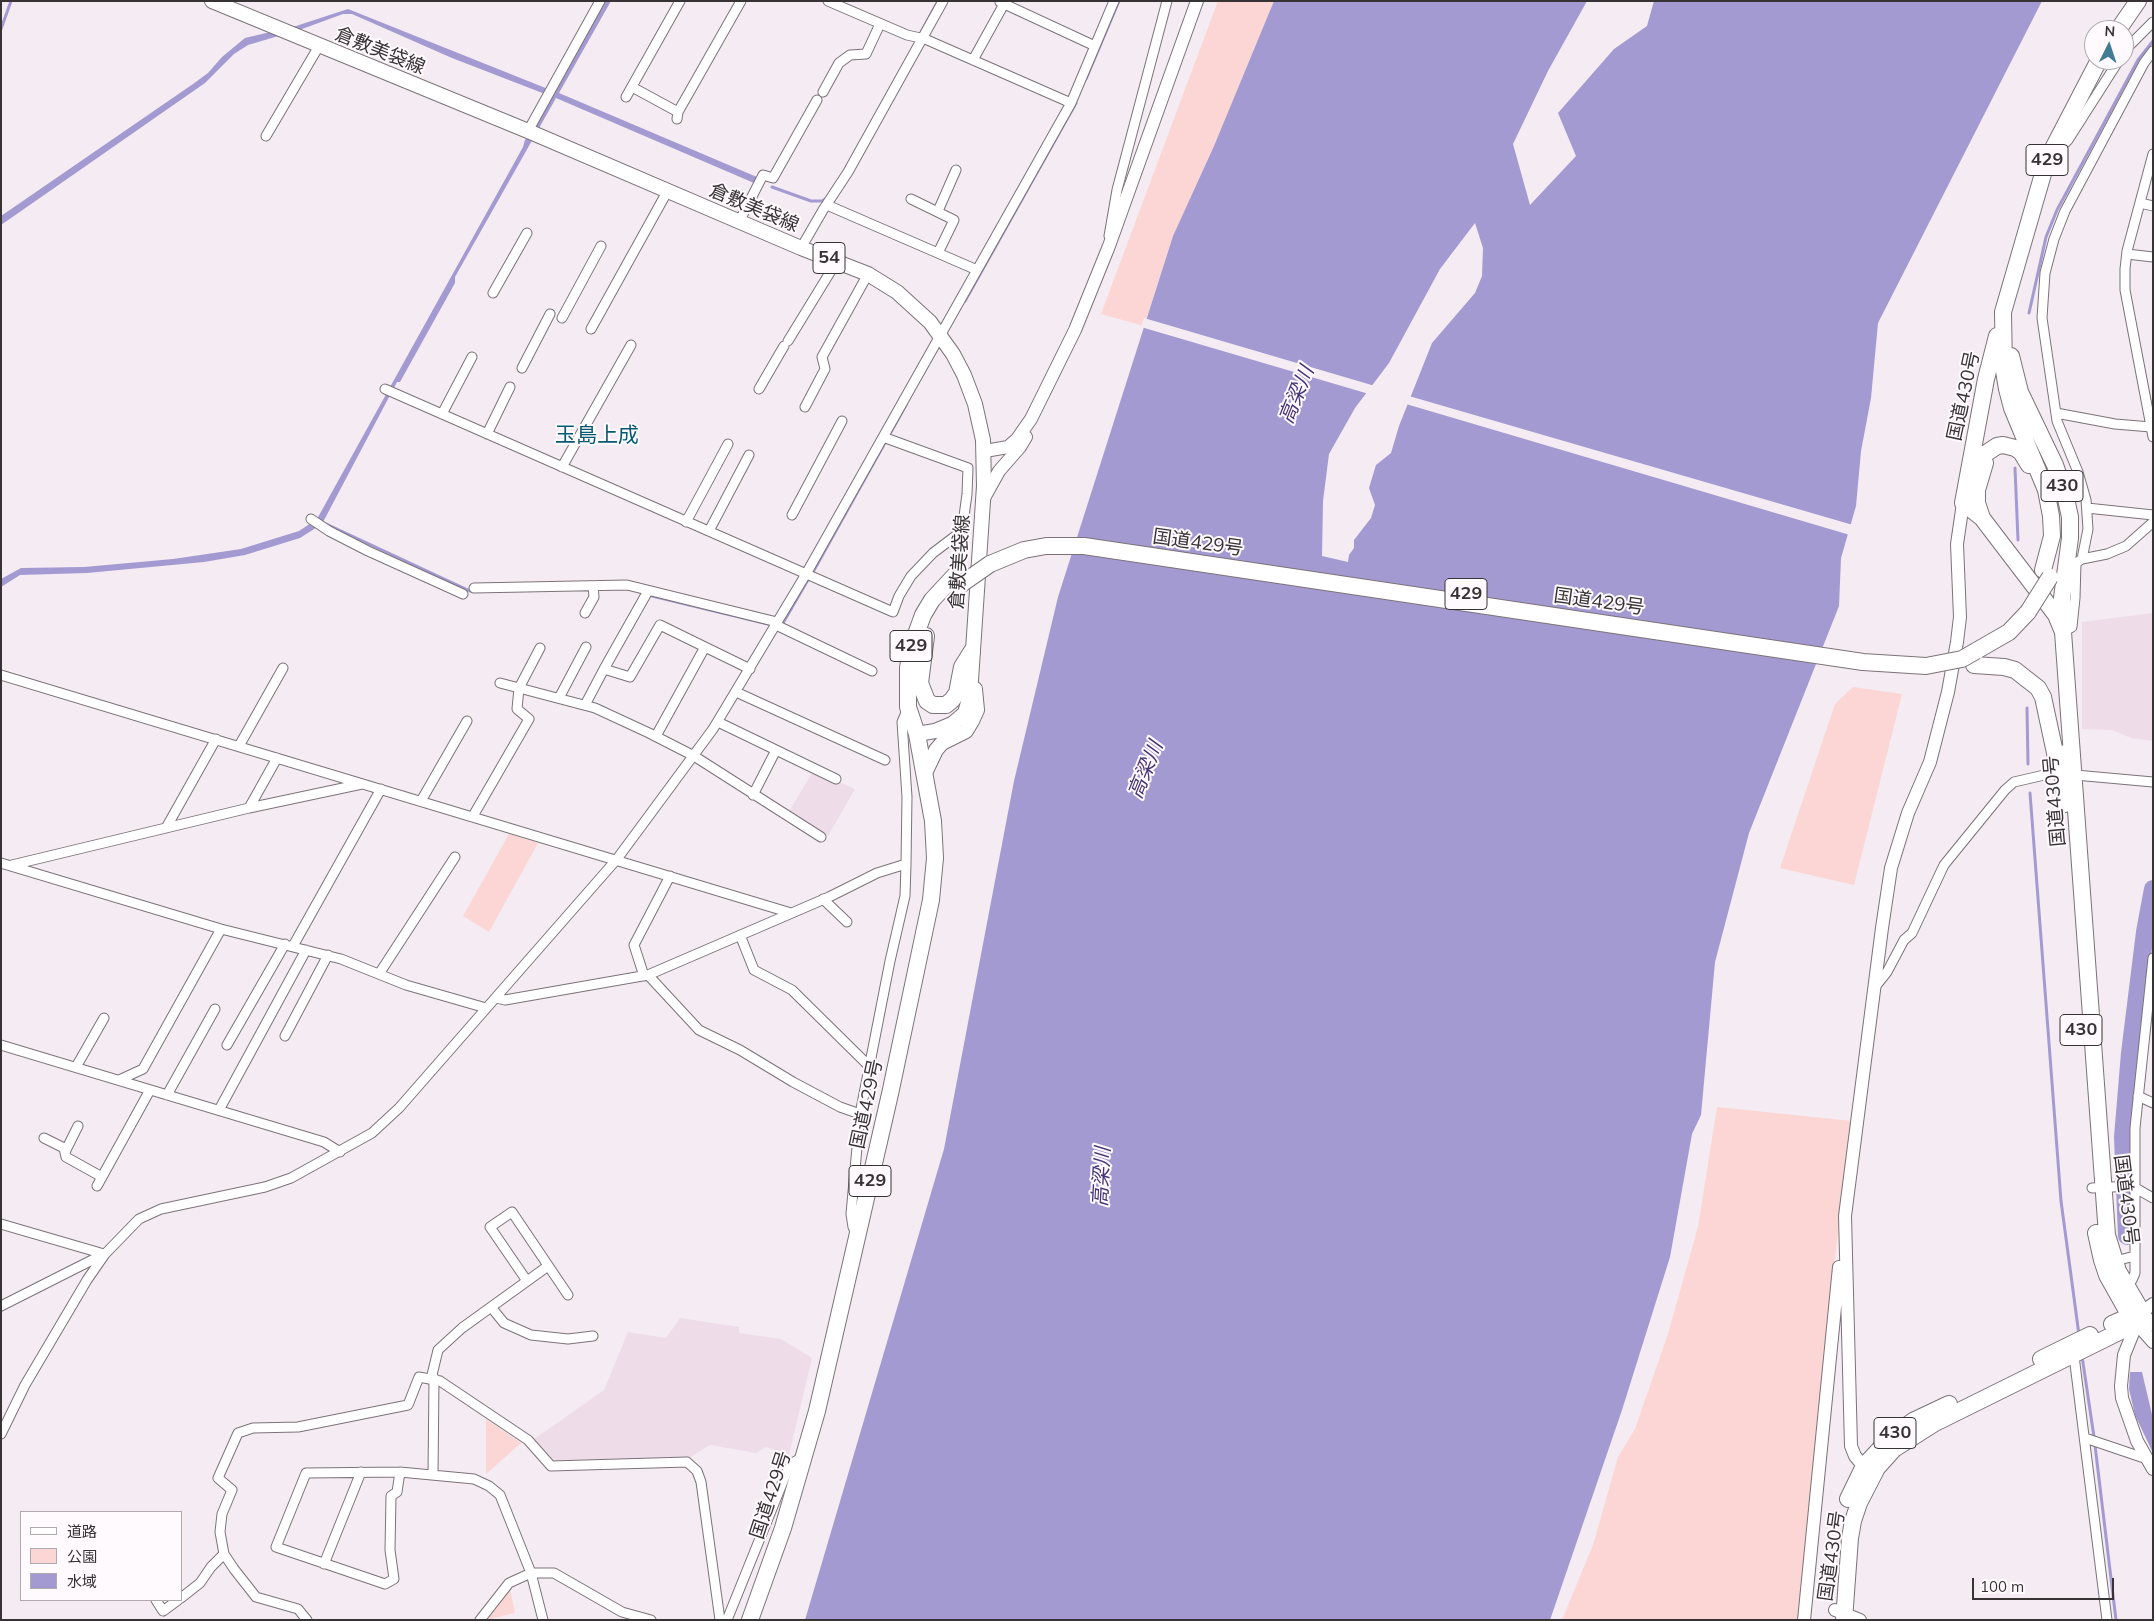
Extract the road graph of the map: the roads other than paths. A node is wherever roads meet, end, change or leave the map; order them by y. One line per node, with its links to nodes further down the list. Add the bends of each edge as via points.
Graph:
1 (212, 1): 17 (main road, 倉敷美袋線 / 54)
2 (600, 1): 26 (street)
3 (680, 1): 23 (street)
4 (741, 1): 23 (street, via 677,116)
5 (828, 1): 14 (street)
6 (943, 1): 15 (street)
7 (1114, 1): 18 (street)
8 (1167, 1): 40 (street, via 1117,190)
9 (1197, 1): 40 (street)
10 (2138, 1): 12 (highway)
11 (1002, 3): 18 (street); 20 (street)
12 (2125, 20)
13 (2153, 22): 16 (street)
14 (880, 24): 15 (street); 37 (street, via 866,54 850,54 839,63 773,178 763,175)
15 (922, 38): 20 (street); 33 (street)
16 (2134, 41)
17 (319, 46): 26 (main road, 倉敷美袋線 / 54); 27 (street)
18 (1095, 46): 25 (street)
19 (2153, 51): 64 (street, via 2064,211 2044,272 2042,318)
20 (973, 60): 25 (street)
21 (2094, 70): 29 (highway, 国道429号 / 429)
22 (2113, 70): 29 (street, via 2068,140)
23 (632, 87): 24 (street)
24 (626, 97)
25 (1071, 103): 47 (street)
26 (528, 131): 31 (main road, 倉敷美袋線 / 54)
27 (266, 136)
28 (2153, 154): 34 (street)
29 (2047, 160): 46 (highway, 国道429号 / 429)
30 (956, 170): 36 (street)
31 (667, 192): 37 (main road, 倉敷美袋線 / 54); 53 (street)
32 (911, 198): 36 (street)
33 (828, 204): 41 (street); 42 (street)
34 (2140, 204): 35 (street); 43 (street)
35 (2153, 206)
36 (938, 211): 42 (street, via 954,220)
37 (739, 222): 41 (main road, 倉敷美袋線 / 54)
38 (527, 233): 49 (street)
39 (601, 246): 52 (street)
40 (1109, 246): 62 (street, via 1075,330)
41 (801, 248): 45 (main road, 倉敷美袋線 / 54)
42 (938, 253): 47 (street)
43 (2127, 254): 44 (street); 67 (street, via 2125,290)
44 (2153, 257)
45 (837, 261): 48 (main road, 倉敷美袋線 / 54); 61 (street)
46 (2015, 268): 50 (highway, 国道429号 / 429); 56 (highway, 国道429号 / 429)
47 (977, 270): 54 (street)
48 (868, 274): 54 (main road, 倉敷美袋線 / 54, via 915,307); 63 (street, via 822,357 825,369)
49 (492, 293)
50 (2003, 312): 76 (highway, 国道429号 / 429, via 2007,389); 78 (highway, 国道430号, via 1986,379)
51 (550, 314): 58 (street)
52 (562, 318)
53 (591, 329)
54 (940, 335): 69 (street); 73 (main road, 倉敷美袋線 / 54, via 964,375 975,404)
55 (631, 344): 75 (street)
56 (2009, 349): 88 (highway, 国道429号 / 429, via 2010,373 2020,411 2057,502 2059,542 2056,559); 97 (highway, 国道430号 / 430, via 2020,392 2055,466 2068,510 2070,538 2062,588)
57 (472, 357): 65 (street)
58 (522, 368)
59 (510, 387): 68 (street)
60 (385, 389): 65 (street)
61 (759, 389)
62 (1044, 393): 73 (street, via 1017,439 1008,447); 77 (street, via 1030,431)
63 (805, 407)
64 (2056, 413): 67 (street); 79 (street, via 2078,472)
65 (442, 414): 68 (street)
66 (842, 422): 80 (street)
67 (2150, 427): 70 (street)
68 (487, 434): 75 (street)
69 (883, 437): 89 (street); 89 (street, via 968,468 962,531 933,552 911,576 893,612)
70 (2153, 437)
71 (728, 444): 84 (street)
72 (1990, 449): 76 (highway, 国道429号 / 429, via 2003,445 2021,452); 78 (highway, via 1980,459); 82 (highway, via 1977,490)
73 (985, 451): 77 (main road, 倉敷美袋線 / 54)
74 (749, 455): 86 (street)
75 (562, 467): 84 (street)
76 (2046, 490): 88 (highway, 国道429号 / 429, via 2052,536)
77 (984, 498): 102 (main road, 倉敷美袋線 / 54)
78 (1963, 503): 82 (highway, 国道430号 / 430); 155 (street, via 1957,544 1960,617 1948,692 1930,762 1908,812 1892,868)
79 (2087, 508): 81 (street); 87 (street, via 2088,529)
80 (792, 514)
81 (2153, 515)
82 (1982, 518): 97 (highway, 国道430号 / 430, via 2056,615)
83 (311, 520): 94 (street, via 368,551)
84 (686, 522): 86 (street)
85 (2153, 522): 87 (street, via 2126,546)
86 (709, 531): 89 (street)
87 (2082, 559): 97 (street, via 2076,563 2072,627)
88 (2046, 573): 103 (highway, 国道429号 / 429, via 2025,608 2010,618)
89 (806, 574): 96 (street)
90 (958, 580): 98 (highway, 国道429号 / 429); 103 (highway, 国道429号 / 429, via 988,552 1004,546 1044,537 1085,537 1862,654 1906,658 1966,648); 104 (highway, 国道429号 / 429, bridge, via 1024,550 1046,546 1084,546 1863,662); 116 (highway, 国道429号 / 429, via 932,600 916,632 908,668)
91 (474, 588): 92 (street)
92 (594, 589): 93 (street, via 627,585); 95 (street, via 594,597)
93 (646, 593): 96 (street); 107 (street)
94 (463, 594)
95 (585, 613)
96 (777, 623): 106 (street); 108 (street)
97 (2063, 632): 128 (highway, 国道430号 / 430)
98 (926, 636): 102 (highway, via 920,683 927,702 933,705 946,705 952,700 962,667); 119 (highway, 国道429号 / 429, via 916,682)
99 (705, 646): 106 (street); 107 (street, via 660,625 630,677); 120 (street)
100 (586, 647): 114 (street)
101 (540, 648): 112 (street)
102 (972, 650): 109 (main road, 倉敷美袋線 / 54)
103 (1976, 652): 104 (highway, 国道430号 / 430, bridge); 128 (highway, 国道430号 / 430, via 2015,670 2038,688 2043,697 2057,762)
104 (1926, 666)
105 (283, 668): 122 (street)
106 (750, 668): 113 (street)
107 (604, 669): 115 (street)
108 (872, 671)
109 (971, 671): 119 (main road, 倉敷美袋線 / 54, via 965,713 952,724); 127 (main road, via 977,710 966,731 942,743 936,750)
110 (3, 678): 121 (street)
111 (500, 683): 112 (street)
112 (519, 688): 114 (street); 136 (street, via 517,710 529,719)
113 (736, 692): 118 (street); 126 (street)
114 (559, 698): 115 (street)
115 (584, 705): 120 (street)
116 (908, 707): 119 (highway, 国道429号 / 429); 142 (street, via 902,722 908,797)
117 (467, 721): 134 (street)
118 (718, 722): 123 (street); 124 (street)
119 (917, 734): 127 (highway, 国道429号 / 429)
120 (656, 736): 124 (street)
121 (216, 739): 122 (street); 137 (street)
122 (239, 746): 125 (street)
123 (776, 750): 129 (street); 133 (street)
124 (694, 756): 133 (street); 140 (street)
125 (277, 758): 131 (street); 135 (street)
126 (885, 760)
127 (925, 773): 182 (highway, 国道429号 / 429, via 935,858 930,900)
128 (2068, 774): 130 (street); 155 (street, via 2053,773 2014,782 2005,790 1944,865 1912,933 1904,940); 179 (highway, 国道430号 / 430)
129 (836, 779)
130 (2153, 782)
131 (365, 784): 132 (street); 135 (street)
132 (381, 789): 134 (street); 149 (street)
133 (753, 795): 138 (street)
134 (421, 801): 136 (street)
135 (249, 808): 137 (street)
136 (473, 816): 140 (street)
137 (166, 828): 141 (street)
138 (821, 837)
139 (455, 858): 153 (street)
140 (617, 859): 143 (street); 156 (street)
141 (6, 864): 147 (street)
142 (906, 864): 144 (street, via 877,873); 163 (street, via 905,896)
143 (670, 876): 145 (street); 154 (street, via 634,945)
144 (823, 899): 145 (street); 146 (street)
145 (791, 913): 148 (street)
146 (847, 922)
147 (221, 929): 149 (street); 165 (street, via 143,1069)
148 (740, 935): 154 (street); 163 (street, via 754,970 792,990)
149 (289, 945): 150 (street); 162 (street)
150 (306, 950): 151 (street); 170 (street)
151 (328, 955): 153 (street); 160 (street)
152 (2153, 958): 168 (street)
153 (379, 974): 157 (street)
154 (646, 975): 156 (street, via 505,1000); 171 (street, via 699,1030 740,1050 792,1082)
155 (1874, 989): 183 (street, via 1846,1216)
156 (496, 998): 157 (street)
157 (486, 1008): 175 (street, via 399,1108 372,1133)
158 (216, 1009): 167 (street)
159 (104, 1018): 164 (street)
160 (285, 1036)
161 (1, 1045): 164 (street)
162 (227, 1045)
163 (869, 1066): 171 (street)
164 (76, 1067): 165 (street)
165 (119, 1080): 166 (street)
166 (150, 1090): 167 (street); 176 (street)
167 (167, 1095): 170 (street)
168 (2138, 1096): 169 (street); 178 (street)
169 (2153, 1103)
170 (219, 1110): 175 (street, via 324,1142)
171 (860, 1114): 182 (street, via 851,1214)
172 (78, 1126): 174 (street)
173 (44, 1138): 174 (street, via 64,1148)
174 (65, 1152): 176 (street, via 66,1157)
175 (340, 1152): 184 (street, via 265,1187 161,1210 139,1219)
176 (102, 1177): 177 (street)
177 (96, 1186)
178 (2134, 1186): 179 (street); 180 (street); 185 (street)
179 (2104, 1187): 186 (highway, 国道430号 / 430)
180 (2153, 1198)
181 (1, 1224): 184 (street)
182 (858, 1236): 200 (highway, 国道429号 / 429)
183 (1846, 1248): 202 (street, via 1851,1446); 220 (street, via 1840,1258)
184 (105, 1254): 191 (street); 198 (street, via 26,1385)
185 (2135, 1256): 186 (street); 189 (street, via 2135,1273)
186 (2109, 1262): 189 (highway, 国道430号 / 430); 193 (highway, 国道430号 / 430, via 2118,1295)
187 (548, 1266): 188 (street); 188 (street, via 512,1212 490,1227); 190 (street)
188 (527, 1281): 192 (street)
189 (2126, 1284): 193 (highway, 国道430号 / 430)
190 (568, 1295)
191 (1, 1306)
192 (492, 1307): 194 (street, via 504,1323 531,1335 568,1339); 197 (street, via 438,1350)
193 (2143, 1316): 195 (street); 196 (highway, 国道430号 / 430); 201 (street, via 2124,1355 2121,1386 2137,1441)
194 (593, 1336)
195 (2153, 1342)
196 (2079, 1348): 199 (street); 202 (highway, 国道430号 / 430, via 1911,1437 1894,1449 1877,1468)
197 (434, 1378): 205 (street); 206 (street, via 419,1376 408,1405 298,1427 253,1428 238,1433 218,1478 232,1490 222,1514 220,1532); 217 (street, via 528,1440 551,1466 688,1462 697,1471 701,1482)
198 (1, 1434)
199 (2092, 1440): 201 (street); 222 (street)
200 (805, 1456): 218 (street, via 788,1469); 219 (highway, 国道429号 / 429)
201 (2150, 1464)
202 (1868, 1471): 212 (highway, 国道430号 / 430, via 1853,1521)
203 (361, 1472): 204 (street); 207 (street); 207 (street, via 306,1473 276,1547)
204 (400, 1472): 205 (street); 207 (street, via 397,1492 391,1496 390,1550 394,1579 385,1584)
205 (433, 1475): 208 (street, via 474,1480 500,1495)
206 (224, 1554): 209 (street, via 200,1583); 213 (street, via 256,1596 298,1609)
207 (324, 1564)
208 (531, 1573): 214 (street, via 509,1583); 215 (street); 216 (street, via 554,1573 622,1612)
209 (182, 1597)
210 (157, 1601): 211 (street, via 163,1611)
211 (177, 1601)
212 (1839, 1616): 221 (street)
213 (307, 1620)
214 (480, 1620)
215 (543, 1620)
216 (651, 1620)
217 (720, 1620)
218 (727, 1620)
219 (750, 1620)
220 (1804, 1620)
221 (1860, 1620)
222 (2107, 1620)

